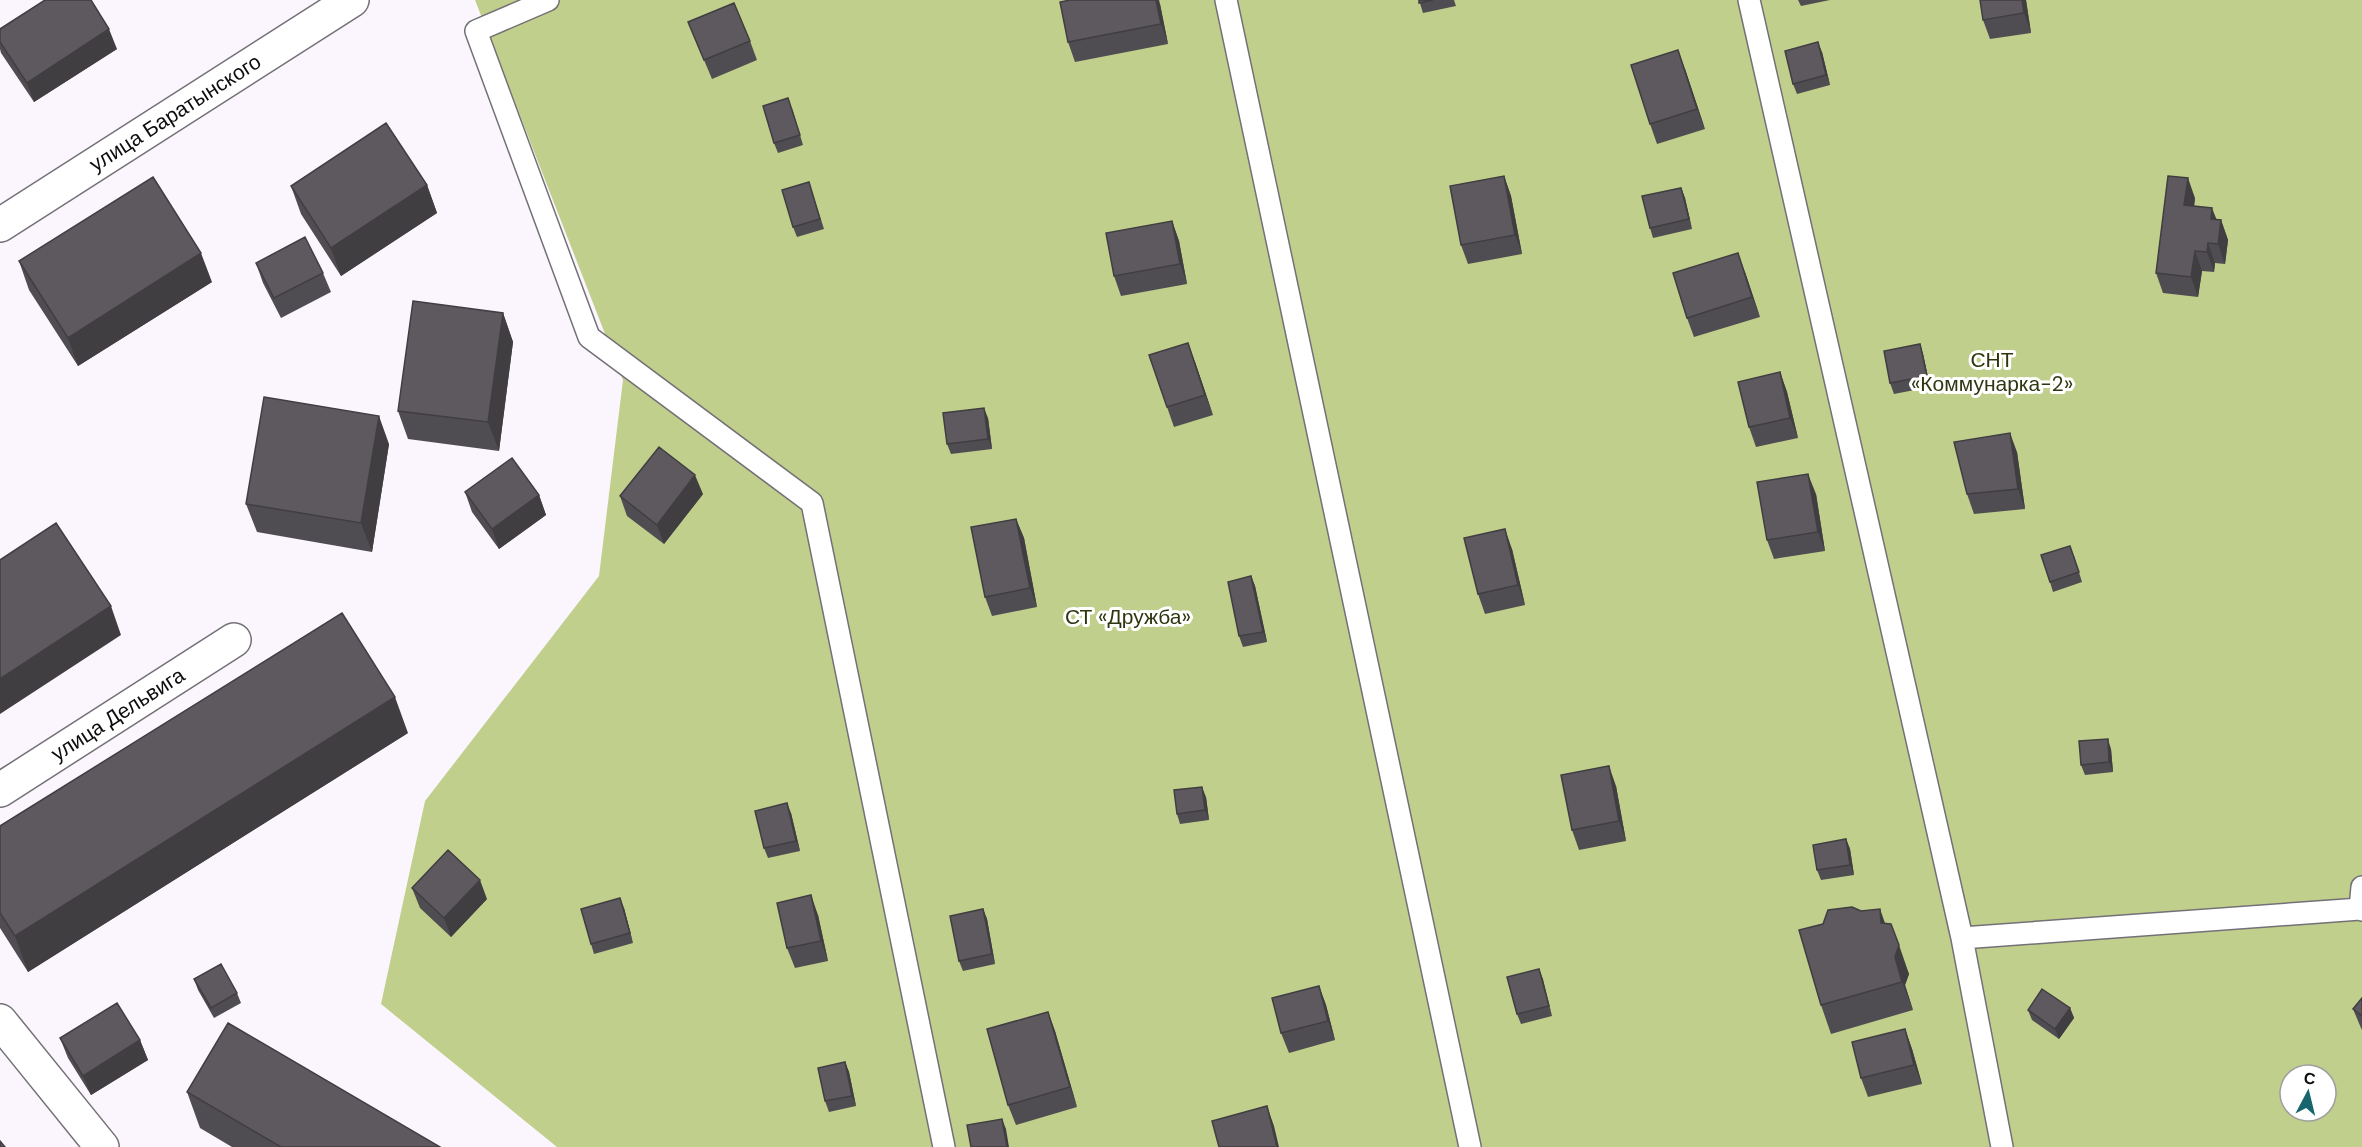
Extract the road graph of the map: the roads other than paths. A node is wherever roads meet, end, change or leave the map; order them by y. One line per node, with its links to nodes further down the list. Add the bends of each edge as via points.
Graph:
1 (352, 0): 5 (street, улица Баратынского)
2 (548, 0): 13 (lane, via 476,31 589,337 812,503)
3 (1227, 0): 14 (lane)
4 (1749, 0): 10 (lane)
5 (0, 225)
6 (234, 640): 7 (street, улица Дельвига)
7 (0, 790)
8 (2362, 887): 9 (lane)
9 (2361, 909): 10 (lane)
10 (1962, 938): 15 (lane)
11 (0, 1020): 12 (street)
12 (102, 1147)
13 (944, 1147)
14 (1470, 1147)
15 (2002, 1147)

